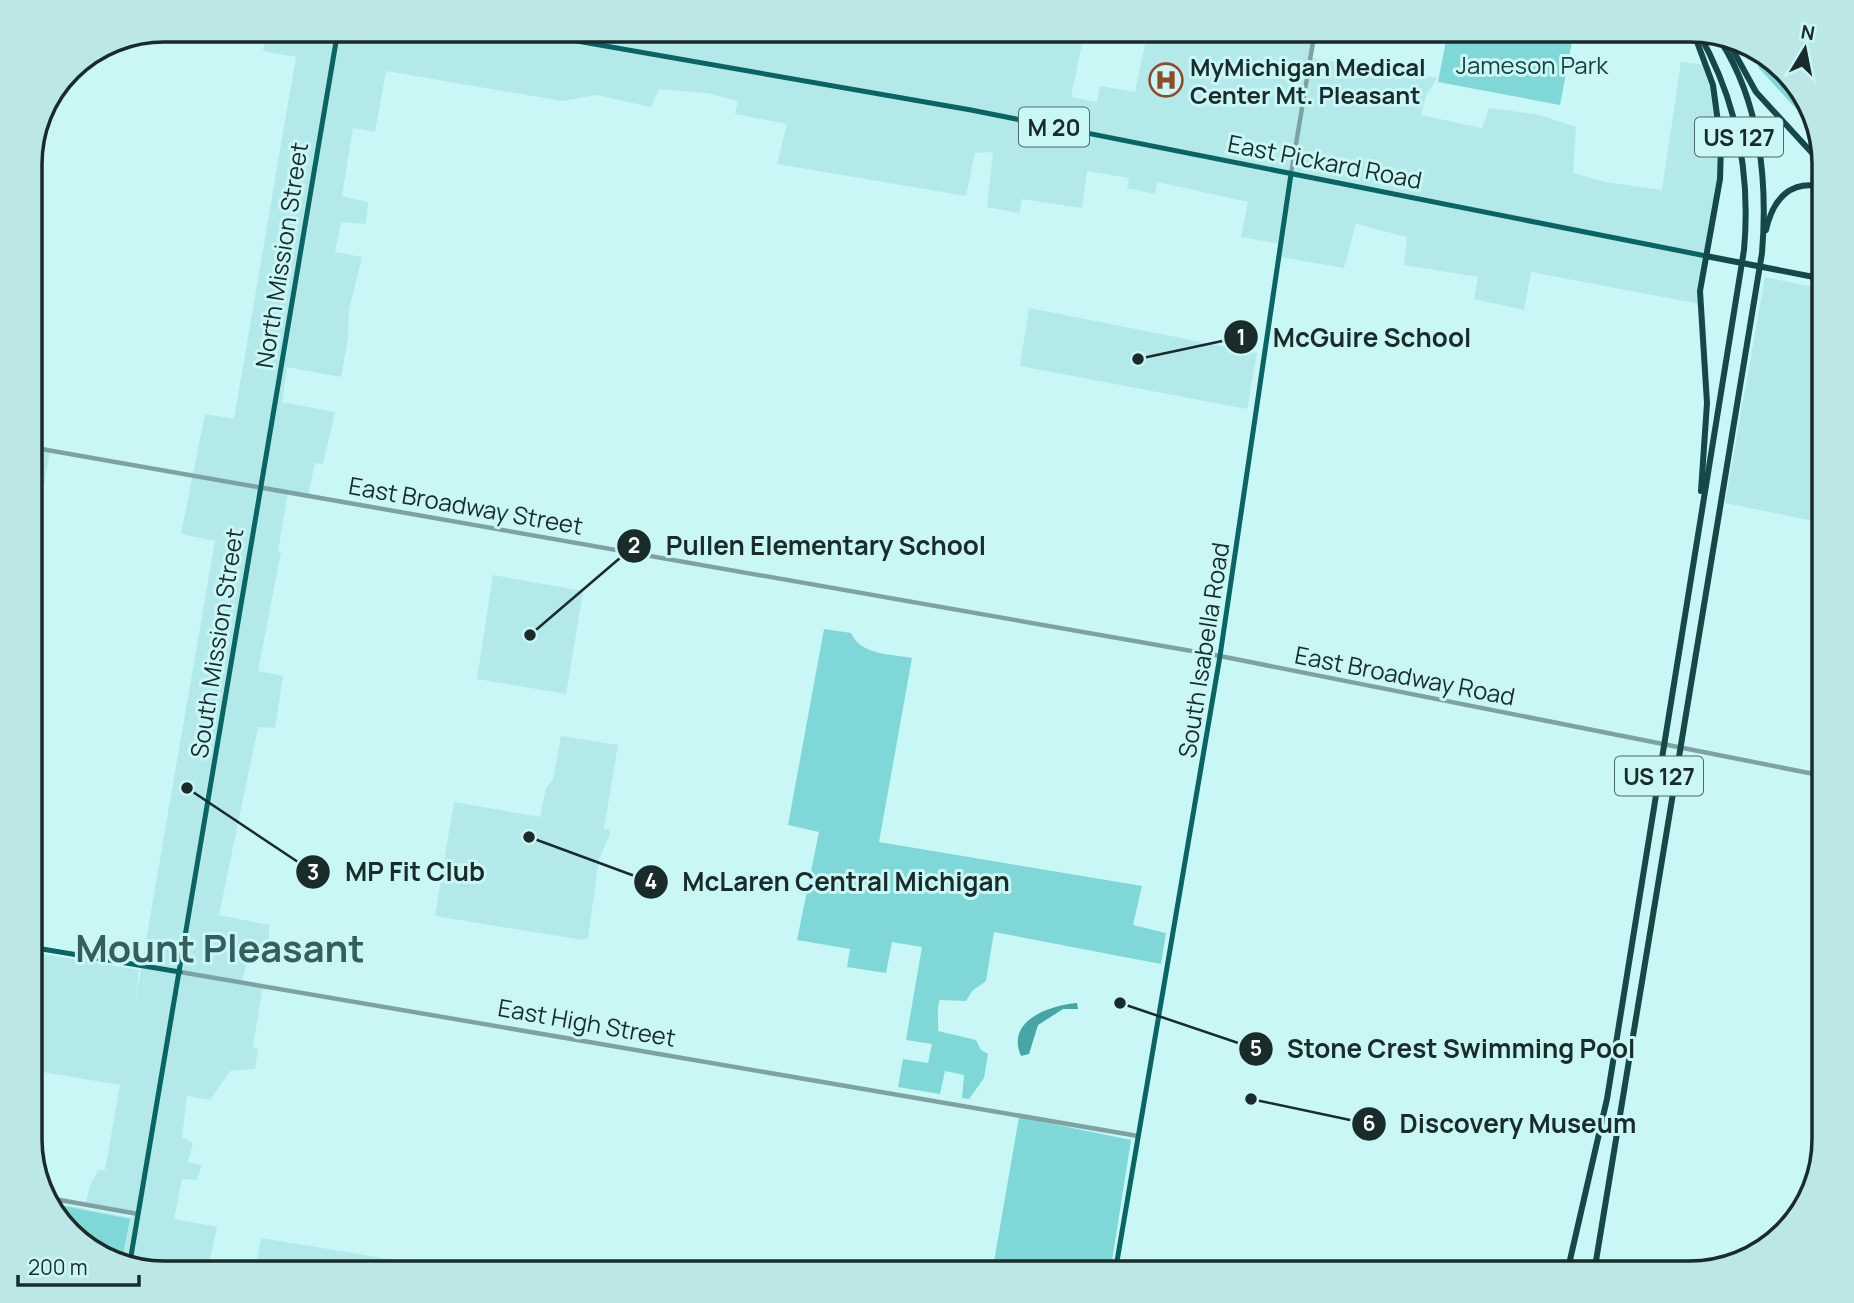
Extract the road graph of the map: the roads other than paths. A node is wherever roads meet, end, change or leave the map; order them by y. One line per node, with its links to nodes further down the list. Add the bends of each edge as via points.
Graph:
1 (336, 42): 15 (main road, North Mission Street)
2 (586, 42): 9 (main road, East Pickard Road / M 20, via 818,81)
3 (1313, 42): 9 (street, South Isabella Road)
4 (1700, 43): 12 (highway, via 1720,124 1720,179)
5 (1702, 43): 16 (highway, US 127, via 1724,87 1739,139 1747,194 1744,250)
6 (1723, 46): 11 (highway, US 127, via 1740,80 1757,140 1764,197)
7 (1733, 50): 8 (highway, via 1756,92)
8 (1811, 152)
9 (1291, 174): 12 (main road, East Pickard Road / M 20); 18 (main road, South Isabella Road)
10 (1812, 186): 11 (highway, via 1779,197)
11 (1762, 242): 28 (highway, US 127)
12 (1706, 256): 13 (highway, East Pickard Road / M 20); 16 (highway, via 1700,291 1707,403)
13 (1812, 277)
14 (42, 449): 15 (street, East Broadway Street)
15 (260, 486): 17 (street, East Broadway Street); 21 (main road, South Mission Street)
16 (1701, 513): 27 (highway, US 127, via 1606,1099)
17 (978, 613): 18 (street, East Broadway Road)
18 (1220, 656): 19 (street, East Broadway Road); 22 (main road, South Isabella Road)
19 (1812, 774)
20 (42, 949): 21 (main road, East High Street)
21 (180, 972): 22 (street, East High Street); 24 (main road, South Mission Street)
22 (1138, 1136): 26 (main road, South Isabella Road)
23 (58, 1199): 24 (street)
24 (138, 1213): 25 (main road, South Mission Street)
25 (131, 1256)
26 (1117, 1261)
27 (1570, 1261)
28 (1596, 1261)

